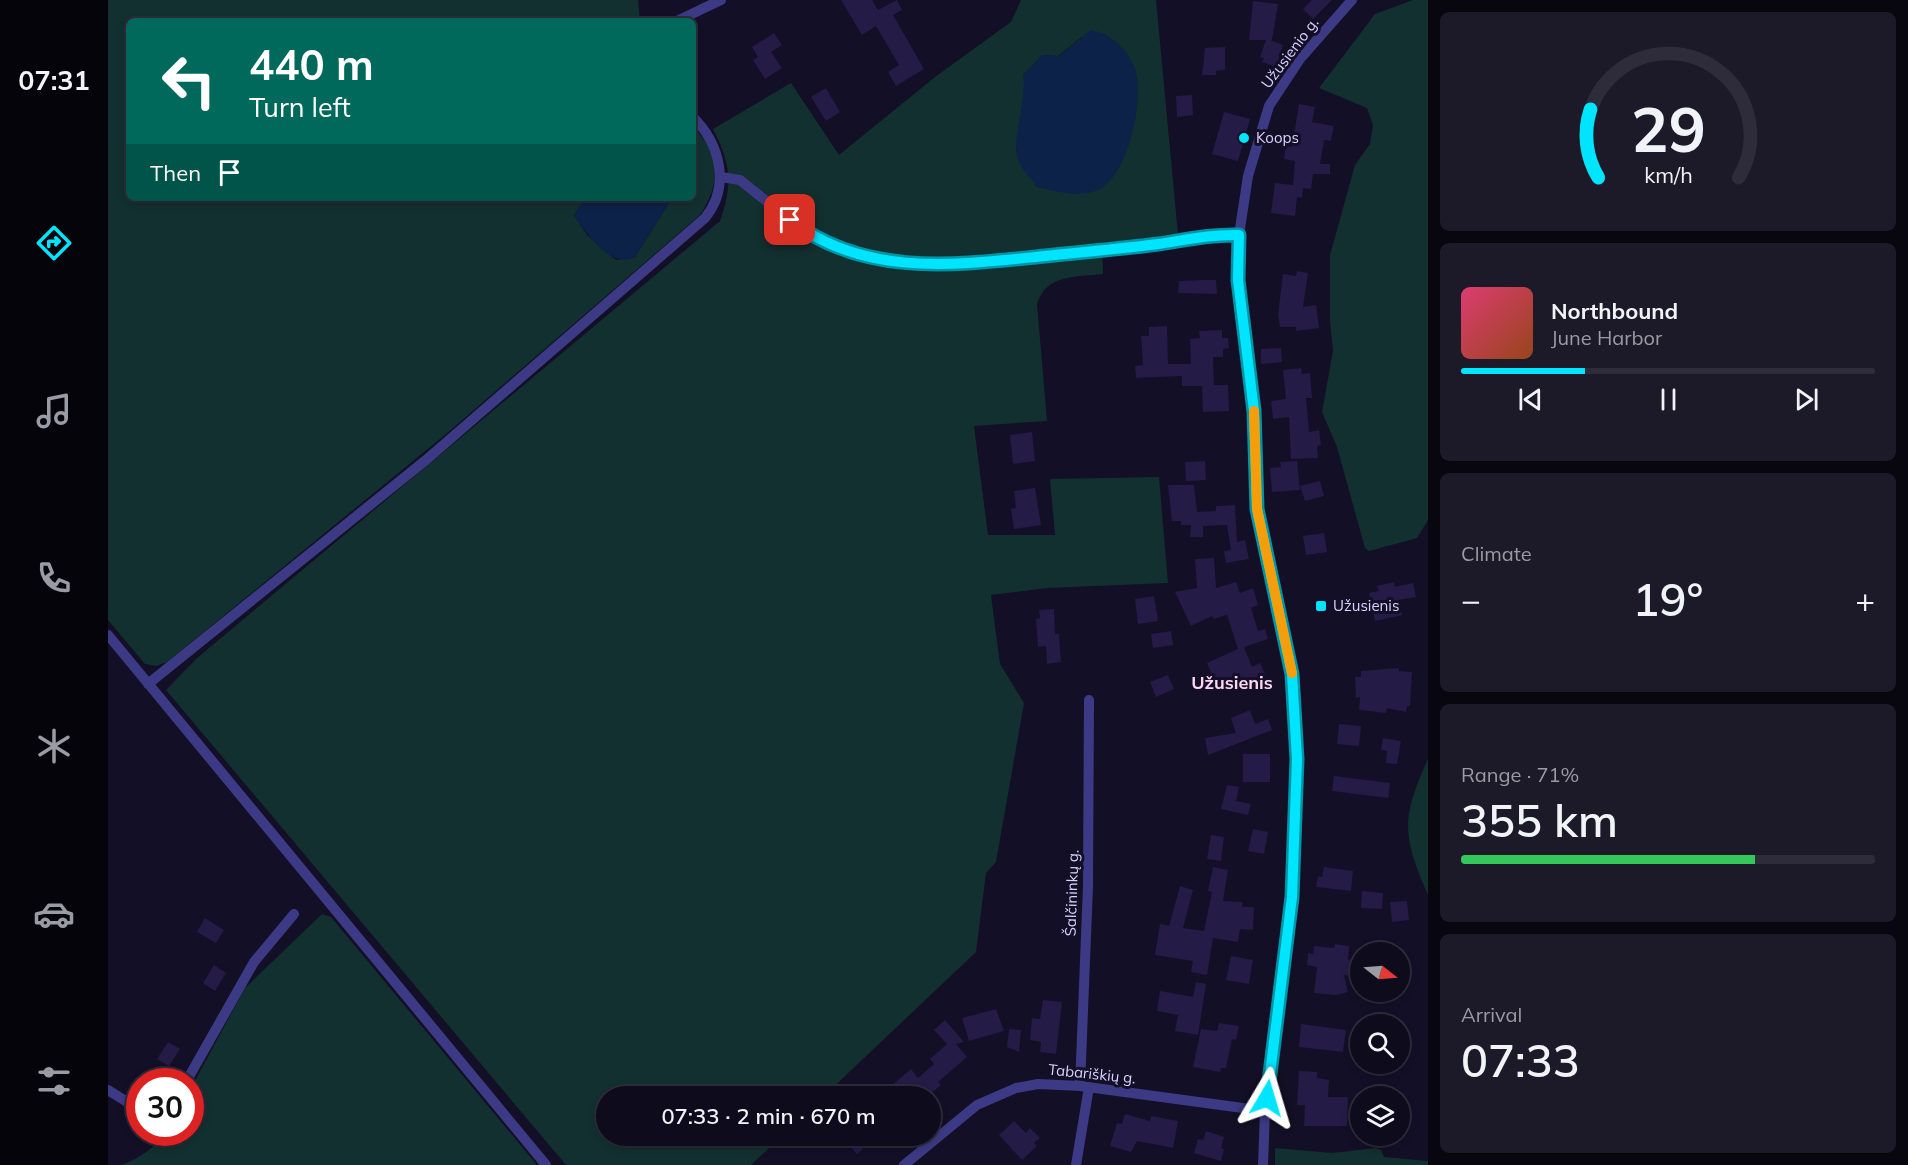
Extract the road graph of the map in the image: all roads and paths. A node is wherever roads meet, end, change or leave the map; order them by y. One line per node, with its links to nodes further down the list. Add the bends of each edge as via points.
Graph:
1 (721, 0): 3 (street)
2 (1352, 0): 6 (street, Užusienio g., via 1300,59 1269,106 1248,176)
3 (683, 18)
4 (696, 120): 5 (street, via 704,128)
5 (721, 177): 6 (street, via 740,180 806,232 873,259 919,266); 8 (street, via 714,207 705,218 426,460)
6 (1239, 235): 15 (street, Užusienio g., via 1238,280 1254,411 1257,509 1292,674 1297,759 1292,897)
7 (108, 635): 8 (street)
8 (148, 684): 16 (street)
9 (1089, 700): 12 (street, Šalčininkų g.)
10 (294, 914): 11 (street, via 254,962)
11 (194, 1068)
12 (1084, 1087): 15 (street, Tabariškių g.); 17 (street, Tabariškių g., via 1038,1084 1000,1094 977,1106); 18 (street, Šalčininkų g.)
13 (108, 1090): 14 (street)
14 (126, 1101)
15 (1265, 1111): 19 (street, Užusienio g.)
16 (546, 1165)
17 (904, 1165)
18 (1076, 1165)
19 (1263, 1165)

